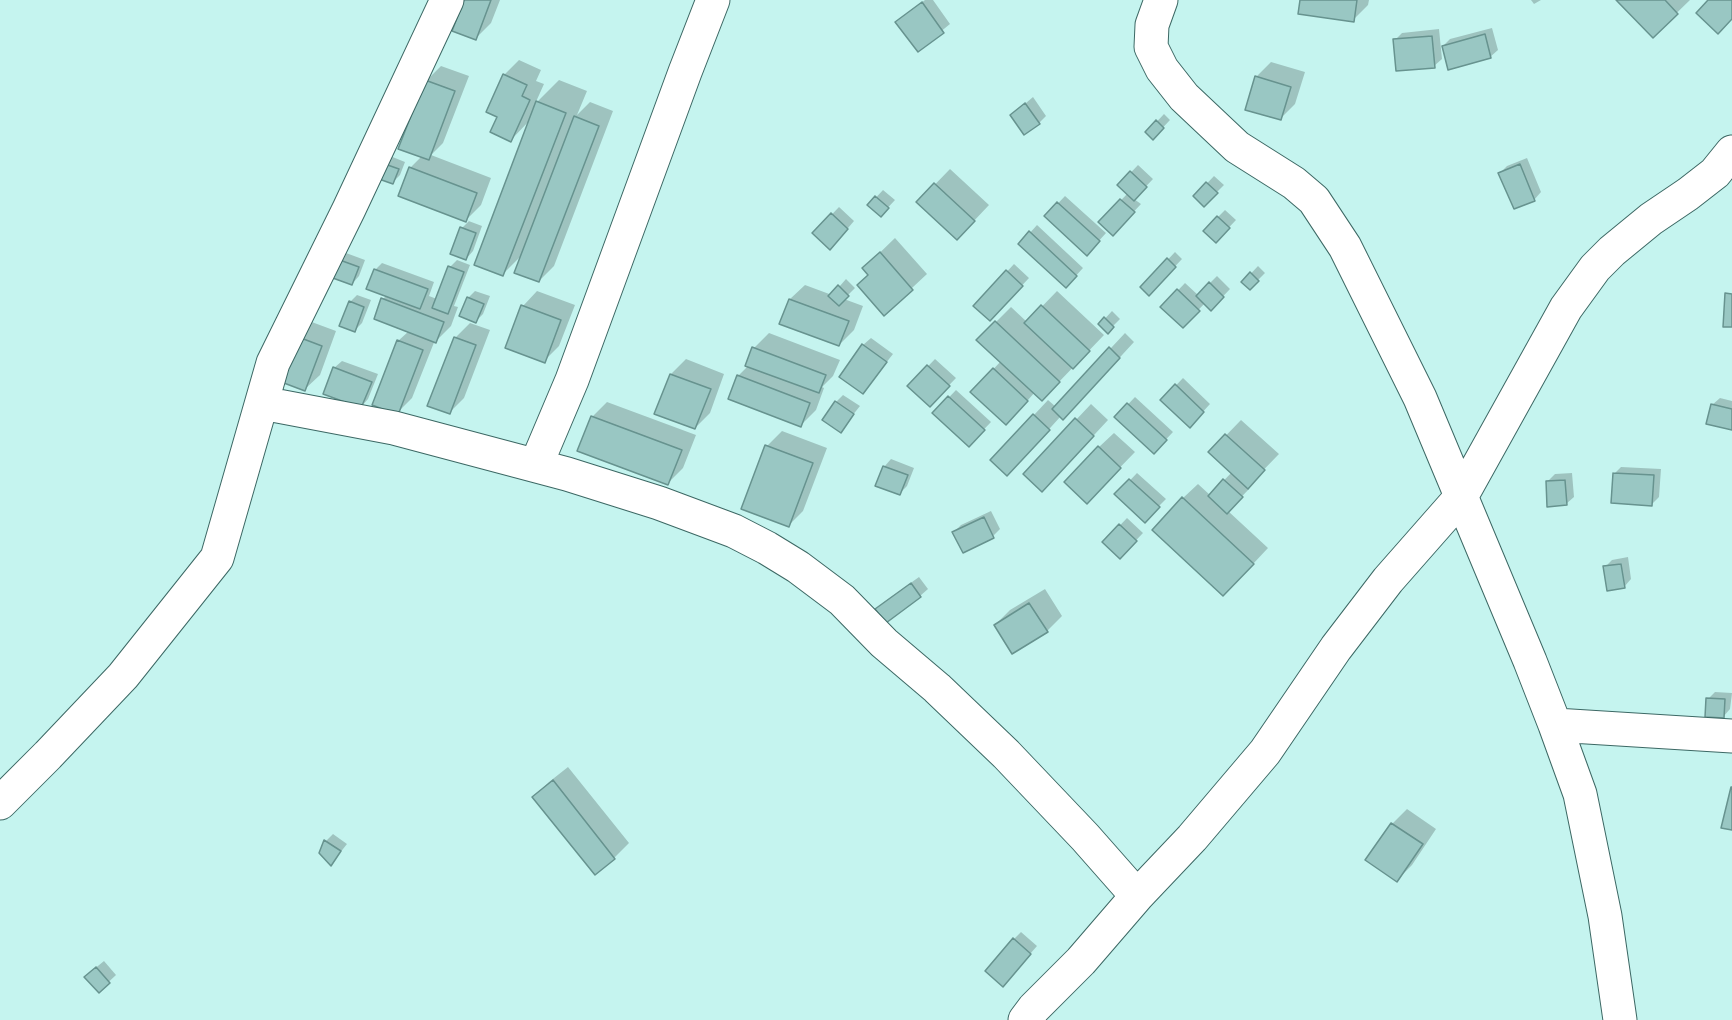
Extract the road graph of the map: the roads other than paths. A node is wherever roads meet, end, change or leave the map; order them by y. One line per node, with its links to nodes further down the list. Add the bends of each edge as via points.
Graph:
1 (447, 0): 5 (street, via 273,363)
2 (713, 0): 6 (street, via 572,380)
3 (1161, 0): 7 (street, via 1152,25 1151,47 1162,69 1184,97 1238,147 1314,200 1345,247 1391,338)
4 (1732, 152): 7 (street, via 1715,173 1651,219 1595,268 1566,308)
5 (262, 403): 6 (street, via 394,428); 10 (street, via 217,558 123,676)
6 (536, 465): 11 (street, via 734,531 798,567 842,600 1006,754)
7 (1461, 497): 8 (street); 11 (street, via 1388,580 1265,752)
8 (1555, 725): 9 (street); 13 (street, via 1582,804 1605,916)
9 (1732, 736)
10 (0, 803)
11 (1137, 896): 12 (street)
12 (1025, 1020)
13 (1620, 1020)

